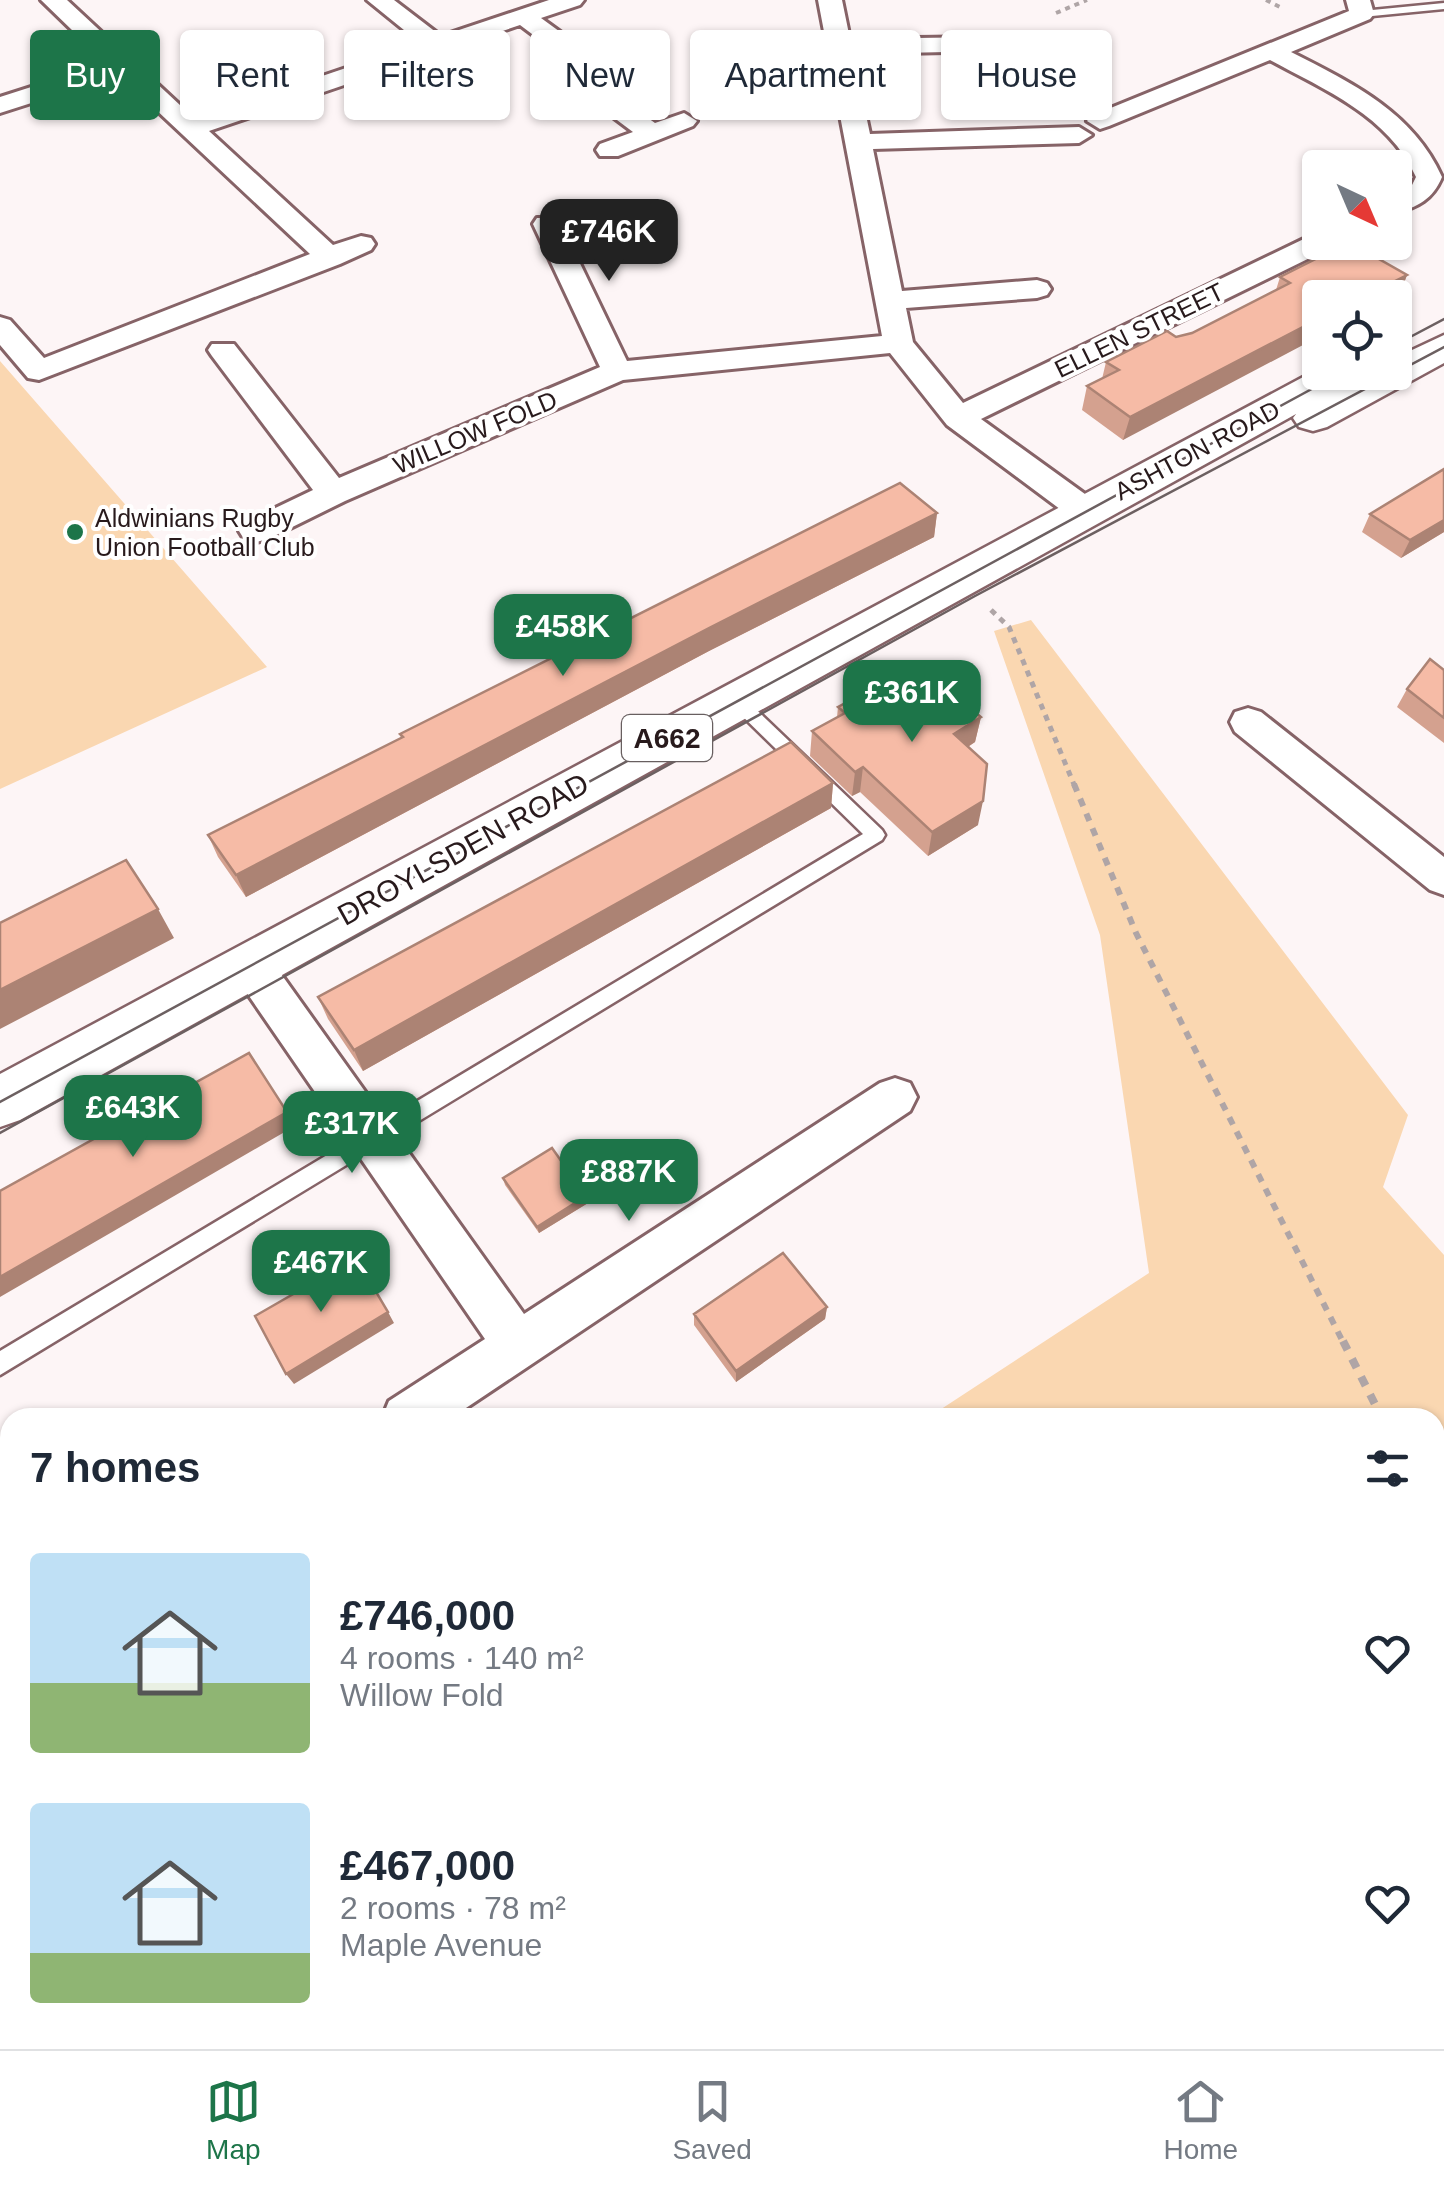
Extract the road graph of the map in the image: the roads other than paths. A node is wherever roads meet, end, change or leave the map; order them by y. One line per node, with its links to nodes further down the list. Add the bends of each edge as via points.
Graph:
1 (53, 0): 8 (street)
2 (379, 0): 9 (street)
3 (572, 0): 7 (street)
4 (830, 0): 11 (street)
5 (1444, 6): 6 (lane)
6 (1360, 7): 12 (street)
7 (524, 17): 10 (street); 20 (street, via 565,47 594,91)
8 (84, 30)
9 (418, 30)
10 (488, 30)
11 (836, 30)
12 (1268, 50): 21 (street, via 1090,128); 23 (street, via 1389,120 1425,163 1429,177)
13 (344, 78): 19 (street)
14 (30, 95): 16 (street)
15 (160, 101): 19 (street)
16 (0, 105)
17 (855, 120): 21 (street)
18 (684, 121): 20 (street)
19 (190, 129): 27 (street)
20 (652, 133): 22 (street)
21 (860, 142): 29 (street)
22 (609, 150)
23 (1412, 197)
24 (547, 224): 36 (street)
25 (360, 244): 27 (street)
26 (1302, 251): 38 (street, ELLEN STREET)
27 (330, 258): 31 (street, via 39,371)
28 (1036, 289): 29 (street)
29 (890, 300): 33 (street)
30 (1444, 319): 32 (main road)
31 (0, 326)
32 (1412, 336)
33 (898, 343): 36 (street, WILLOW FOLD); 38 (street)
34 (1444, 347): 40 (main road, ASHTON ROAD / A662, via 1243,457)
35 (223, 350): 39 (street)
36 (618, 371): 39 (street, WILLOW FOLD)
37 (1309, 390): 40 (main road, ASHTON ROAD / A662)
38 (958, 418): 40 (street)
39 (333, 493): 41 (street, WILLOW FOLD)
40 (1084, 510): 42 (main road, DROYLSDEN ROAD / A662)
41 (256, 531)
42 (736, 700): 45 (main road, DROYLSDEN ROAD / A662); 48 (lane, via 876,835)
43 (1248, 722): 44 (street)
44 (1444, 879)
45 (251, 965): 47 (main road, DROYLSDEN ROAD / A662); 48 (street)
46 (894, 1098): 49 (street)
47 (0, 1102)
48 (374, 1141): 49 (street); 50 (lane)
49 (516, 1343): 51 (street)
50 (0, 1364)
51 (422, 1408)

